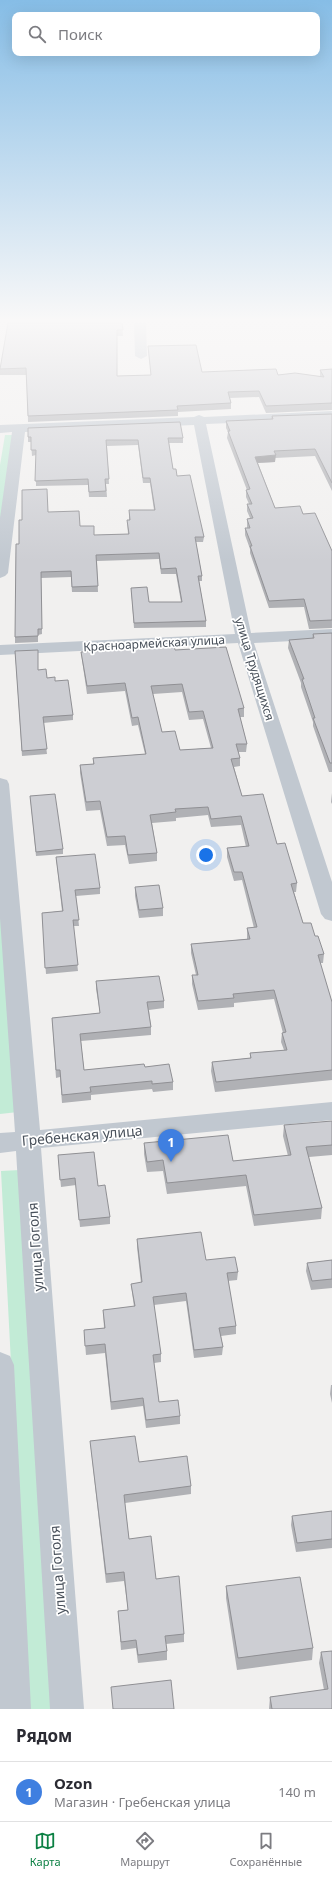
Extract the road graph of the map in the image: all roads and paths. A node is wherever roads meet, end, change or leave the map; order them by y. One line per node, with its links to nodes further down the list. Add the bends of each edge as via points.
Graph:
1 (332, 415): 2 (street)
2 (199, 419): 3 (street); 7 (street, улица Трудящихся)
3 (19, 428): 4 (street); 5 (street)
4 (0, 431)
5 (0, 573)
6 (332, 634): 7 (street, Красноармейская улица)
7 (244, 638): 8 (street, Красноармейская улица); 10 (street, улица Трудящихся)
8 (0, 650)
9 (0, 784): 12 (street, улица Гоголя)
10 (332, 914)
11 (332, 1110): 12 (street, Гребенская улица)
12 (28, 1140): 13 (street, Гребенская улица); 16 (street, улица Гоголя)
13 (0, 1142)
14 (0, 1365): 15 (street)
15 (14, 1709)
16 (67, 1709)

